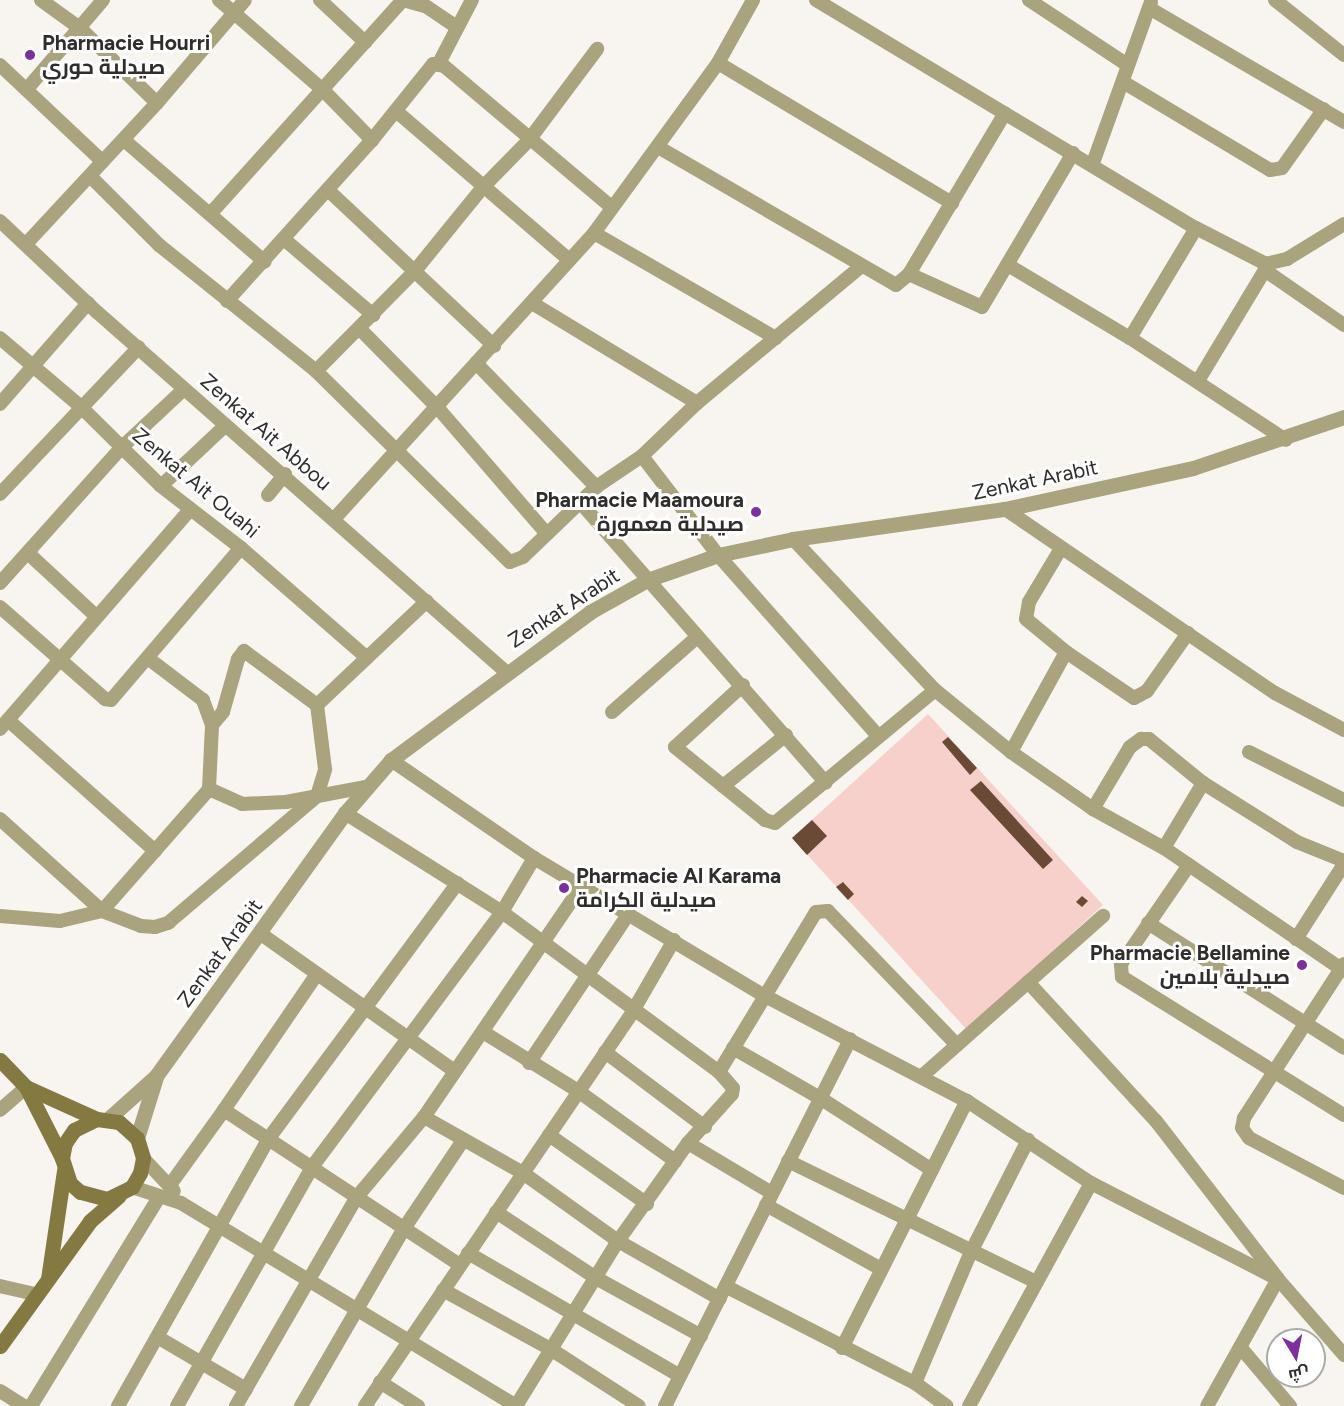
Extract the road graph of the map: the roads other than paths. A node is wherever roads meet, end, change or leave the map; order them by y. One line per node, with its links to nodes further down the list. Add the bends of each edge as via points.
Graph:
1 (41, 0): 14 (street)
2 (103, 0): 14 (street)
3 (219, 0): 12 (street)
4 (245, 0): 12 (street)
5 (320, 0): 15 (street)
6 (472, 0): 13 (street)
7 (753, 0): 19 (street)
8 (816, 0): 28 (street)
9 (1029, 0): 20 (street)
10 (1275, 0): 17 (street)
11 (1150, 4): 20 (street); 26 (street)
12 (233, 12): 24 (street); 25 (street)
13 (456, 27): 15 (street, via 427,7 403,0); 18 (street)
14 (81, 29): 23 (street); 25 (street)
15 (365, 42): 24 (street)
16 (597, 49): 32 (street)
17 (1344, 55)
18 (439, 63): 27 (street, via 429,67); 32 (street)
19 (718, 63): 33 (street); 40 (street)
20 (1126, 64): 22 (street)
21 (0, 65): 23 (street)
22 (1123, 82): 26 (street, via 1270,170 1282,168); 36 (street)
23 (27, 89): 35 (street)
24 (324, 91): 31 (street); 42 (street)
25 (157, 103): 30 (street)
26 (1324, 110): 29 (street)
27 (396, 111): 31 (street); 38 (street)
28 (1005, 113): 34 (street); 40 (street)
29 (1344, 122)
30 (124, 140): 35 (street); 42 (street)
31 (372, 140): 39 (street)
32 (529, 140): 38 (street); 41 (street)
33 (658, 147): 41 (street); 52 (street)
34 (1073, 153): 36 (street); 51 (street)
35 (103, 162): 37 (street)
36 (1093, 163): 44 (street)
37 (90, 176): 48 (street); 56 (street, via 159,245)
38 (483, 187): 49 (street); 54 (street)
39 (328, 190): 47 (street); 54 (street)
40 (952, 203): 55 (street)
41 (610, 206): 46 (street)
42 (212, 213): 50 (street)
43 (0, 221): 48 (street, Zenkat Ait Abbou)
44 (1196, 228): 53 (street); 64 (street)
45 (1342, 230): 53 (street)
46 (594, 232): 49 (street); 63 (street)
47 (285, 240): 50 (street); 59 (street)
48 (26, 244): 57 (street, Zenkat Ait Abbou)
49 (569, 260): 58 (street)
50 (265, 262): 56 (street)
51 (1008, 265): 55 (street, via 986,304 979,307); 64 (street)
52 (860, 267): 55 (street, via 896,285); 63 (street)
53 (1265, 267): 60 (street); 70 (street)
54 (414, 273): 59 (street); 65 (street)
55 (909, 274)
56 (227, 301): 69 (street)
57 (88, 303): 66 (street, Zenkat Ait Abbou); 68 (street)
58 (532, 303): 65 (street); 72 (street)
59 (373, 315): 61 (street)
60 (1344, 325)
61 (360, 329): 69 (street); 75 (street)
62 (0, 338): 68 (street, Zenkat Ait Ouahi)
63 (776, 338): 72 (street)
64 (1130, 338): 70 (street)
65 (494, 346): 67 (street)
66 (139, 347): 71 (street, Zenkat Ait Abbou); 74 (street)
67 (476, 363): 75 (street); 84 (street)
68 (34, 366): 73 (street); 74 (street, Zenkat Ait Ouahi)
69 (316, 371): 80 (street)
70 (1198, 381): 78 (street)
71 (184, 388): 77 (street, Zenkat Ait Abbou); 79 (street)
72 (697, 403): 81 (street)
73 (0, 404)
74 (81, 407): 79 (street, Zenkat Ait Ouahi); 85 (street)
75 (437, 407): 80 (street); 91 (street)
76 (1344, 417): 78 (street, Zenkat Arabit)
77 (225, 426): 82 (street, Zenkat Ait Abbou); 83 (street)
78 (1286, 440): 88 (street, Zenkat Arabit, via 1193,468)
79 (121, 448): 83 (street, Zenkat Ait Ouahi); 95 (street)
80 (398, 450): 90 (street); 91 (street, via 510,562 517,562)
81 (642, 456): 84 (street); 96 (street)
82 (285, 474): 86 (street); 90 (street, Zenkat Ait Abbou)
83 (161, 486): 89 (street, Zenkat Ait Ouahi)
84 (596, 487): 87 (street)
85 (0, 494)
86 (268, 495)
87 (580, 502): 91 (street); 97 (street)
88 (1005, 509): 92 (street, Zenkat Arabit); 94 (street)
89 (189, 510): 93 (street, Zenkat Ait Ouahi); 101 (street)
90 (334, 519): 99 (street, Zenkat Ait Abbou)
91 (547, 534)
92 (794, 539): 96 (street, Zenkat Arabit); 110 (street)
93 (241, 548): 105 (street, Zenkat Ait Ouahi); 107 (street)
94 (1060, 550): 102 (street); 104 (street, via 1029,602 1026,619)
95 (29, 554): 98 (street); 101 (street)
96 (718, 555): 97 (street, Zenkat Arabit); 117 (street)
97 (647, 580): 103 (street); 108 (street, Zenkat Arabit, via 590,612)
98 (0, 583)
99 (427, 601): 105 (street); 108 (street, Zenkat Ait Abbou)
100 (0, 607): 106 (street)
101 (96, 616): 106 (street)
102 (1188, 633): 104 (street, via 1147,691 1134,698); 115 (street, via 1275,693)
103 (696, 638): 109 (street); 112 (street)
104 (1066, 652): 118 (street)
105 (367, 658): 111 (street)
106 (58, 659): 107 (street, via 108,700 114,700); 113 (street)
107 (149, 659): 114 (street, via 203,700)
108 (506, 672): 120 (street, Zenkat Arabit)
109 (743, 685): 116 (street); 123 (street, via 676,745 678,751)
110 (935, 690): 117 (street); 118 (street)
111 (317, 705): 114 (street, via 244,651 238,659 223,712); 126 (street, via 325,769)
112 (612, 712)
113 (4, 724): 132 (street)
114 (212, 725): 125 (street)
115 (1344, 730)
116 (786, 735): 121 (street); 123 (street)
117 (878, 736): 121 (street)
118 (1011, 752): 128 (street)
119 (1250, 752): 127 (street)
120 (390, 760): 124 (street, Zenkat Arabit); 133 (street)
121 (826, 783): 123 (street, via 775,823)
122 (1203, 783): 128 (street, via 1149,739 1141,739 1130,747); 131 (street); 134 (street, via 1297,842)
123 (723, 786)
124 (365, 787): 126 (street); 129 (street, Zenkat Arabit)
125 (209, 789): 126 (street, via 242,804); 132 (street)
126 (317, 796): 138 (street, via 168,923 141,926)
127 (1344, 800)
128 (1093, 809): 131 (street)
129 (345, 813): 136 (street); 144 (street, Zenkat Arabit)
130 (0, 819): 138 (street)
131 (1164, 848): 135 (street)
132 (155, 852): 138 (street)
133 (534, 858): 137 (street); 139 (street)
134 (1344, 862): 145 (street)
135 (1188, 865): 143 (street); 145 (street)
136 (458, 883): 139 (street); 153 (street)
137 (581, 887): 140 (street); 147 (street)
138 (102, 911): 142 (street, via 60,921)
139 (502, 912): 147 (street); 157 (street)
140 (629, 913): 146 (street); 150 (street)
141 (1102, 915): 151 (street)
142 (0, 916)
143 (1149, 923): 155 (street); 167 (street, via 1121,964 1122,977)
144 (261, 934): 149 (street); 168 (street, Zenkat Arabit)
145 (1296, 939): 148 (street)
146 (674, 940): 152 (street); 154 (street)
147 (542, 945): 150 (street); 156 (street)
148 (1343, 968): 155 (street)
149 (317, 974): 153 (street); 175 (street)
150 (587, 977): 154 (street); 164 (street)
151 (1028, 982): 159 (street); 213 (street, via 1156,1121)
152 (763, 995): 158 (street); 159 (street, via 816,912 824,909); 160 (street)
153 (365, 1008): 157 (street); 182 (street)
154 (633, 1011): 162 (street); 166 (street)
155 (1304, 1025): 161 (street); 167 (street)
156 (483, 1032): 164 (street); 165 (street)
157 (406, 1038): 165 (street); 190 (street)
158 (850, 1039): 169 (street); 172 (street)
159 (957, 1045): 169 (street)
160 (733, 1048): 166 (street); 172 (street)
161 (1344, 1048)
162 (605, 1052): 171 (street); 179 (street)
163 (0, 1060): 170 (main road)
164 (530, 1063): 171 (street)
165 (453, 1070): 177 (street)
166 (719, 1072): 179 (street, via 733,1091)
167 (1274, 1075): 176 (street); 195 (street, via 1242,1123 1243,1134)
168 (156, 1076): 178 (street); 181 (street)
169 (922, 1076): 173 (street)
170 (26, 1087): 174 (street); 178 (main road); 189 (main road)
171 (578, 1091): 180 (street); 187 (street)
172 (820, 1098): 188 (street); 191 (street)
173 (968, 1101): 183 (street); 191 (street)
174 (0, 1110)
175 (224, 1110): 182 (street); 194 (street)
176 (1344, 1115)
177 (424, 1117): 184 (street); 198 (street)
178 (103, 1119): 181 (main road, via 124,1125); 189 (main road, via 74,1130 65,1143)
179 (705, 1127): 185 (street)
180 (549, 1135): 192 (street); 201 (street)
181 (137, 1138): 186 (main road)
182 (269, 1138): 190 (street); 204 (street)
183 (1028, 1140): 193 (street); 207 (street)
184 (462, 1142): 192 (street); 205 (street)
185 (688, 1143): 187 (street); 199 (street)
186 (143, 1158): 194 (street); 196 (main road, via 141,1173)
187 (675, 1161): 201 (street)
188 (788, 1161): 199 (street); 203 (street)
189 (63, 1164): 196 (main road, via 80,1192 100,1198); 215 (main road)
190 (312, 1167): 198 (street); 209 (street)
191 (932, 1170): 203 (street)
192 (523, 1173): 202 (street); 206 (street)
193 (1091, 1183): 213 (street); 214 (street)
194 (171, 1185): 200 (street)
195 (1344, 1188)
196 (126, 1191): 197 (street); 215 (main road, via 90,1221)
197 (159, 1197): 200 (street); 238 (street)
198 (356, 1198): 205 (street); 216 (street)
199 (769, 1199): 211 (street); 219 (street)
200 (181, 1203): 204 (street)
201 (647, 1204): 206 (street)
202 (496, 1212): 208 (street); 212 (street)
203 (908, 1217): 207 (street); 211 (street)
204 (221, 1229): 209 (street); 224 (street)
205 (403, 1230): 210 (street); 221 (street)
206 (618, 1241): 212 (street); 219 (street)
207 (971, 1252): 214 (street); 234 (street)
208 (468, 1253): 210 (street); 222 (street)
209 (265, 1256): 216 (street); 231 (street)
210 (458, 1264): 218 (street)
211 (881, 1269): 227 (street)
212 (596, 1278): 222 (street); 223 (street)
213 (1278, 1279): 228 (street); 230 (street)
214 (1036, 1281): 249 (street)
215 (47, 1282): 220 (main road)
216 (309, 1284): 221 (street); 235 (street)
217 (0, 1286): 220 (street)
218 (442, 1290): 225 (street); 229 (street)
219 (723, 1293): 223 (street); 227 (street)
220 (38, 1295): 226 (main road)
221 (358, 1311): 225 (street); 242 (street)
222 (574, 1314): 229 (street); 232 (street)
223 (701, 1336): 232 (street)
224 (159, 1338): 231 (street); 239 (street)
225 (408, 1341): 233 (street); 245 (street)
226 (0, 1346)
227 (842, 1348): 234 (street)
228 (1241, 1348): 250 (street); 251 (street)
229 (552, 1350): 245 (street); 246 (street)
230 (1344, 1355)
231 (202, 1363): 235 (street); 240 (street)
232 (680, 1376): 247 (street)
233 (380, 1382): 243 (street); 244 (street)
234 (915, 1383): 248 (street)
235 (246, 1389): 241 (street)
236 (0, 1391): 237 (street)
237 (24, 1406)
238 (31, 1406)
239 (118, 1406)
240 (177, 1406)
241 (236, 1406)
242 (301, 1406)
243 (365, 1406)
244 (418, 1406)
245 (516, 1406)
246 (639, 1406)
247 (665, 1406)
248 (947, 1406)
249 (969, 1406)
250 (1207, 1406)
251 (1290, 1406)

